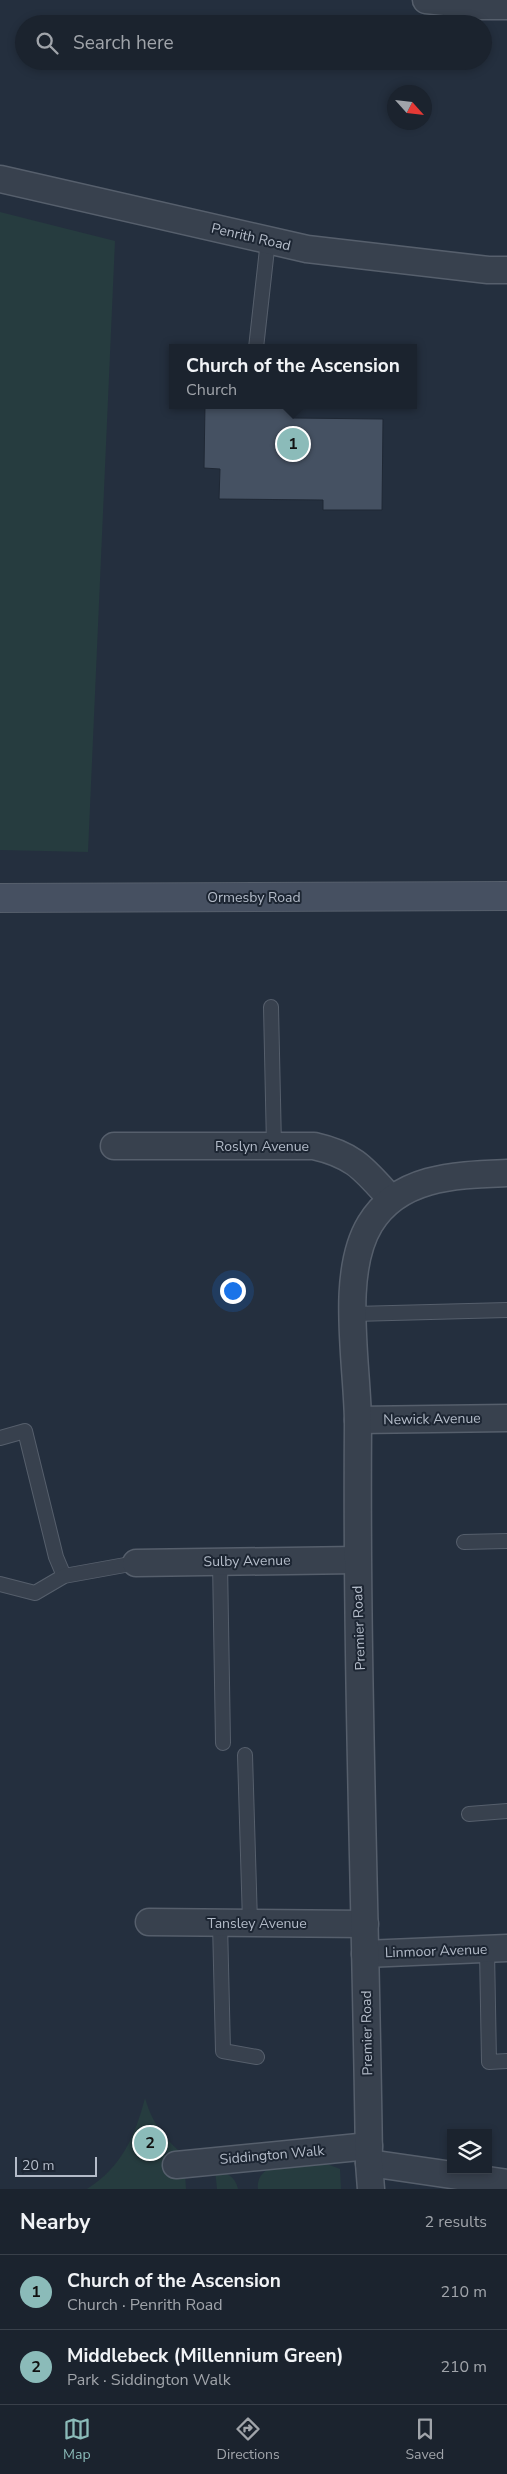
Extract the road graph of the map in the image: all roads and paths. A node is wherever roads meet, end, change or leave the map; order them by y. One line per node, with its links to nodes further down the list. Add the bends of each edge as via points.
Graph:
1 (426, 0): 2 (street)
2 (507, 6)
3 (0, 179): 4 (street, Penrith Road)
4 (268, 240): 5 (street, Penrith Road, via 306,249 382,259); 6 (lane)
5 (507, 270)
6 (256, 344)
7 (507, 896): 8 (street, Ormesby Road)
8 (0, 898)
9 (271, 1007): 11 (lane)
10 (114, 1146): 11 (street, Roslyn Avenue)
11 (274, 1146): 13 (street, Roslyn Avenue, via 314,1146 339,1152 359,1164)
12 (507, 1173): 13 (street, Premier Road, via 473,1174 419,1183)
13 (391, 1198): 15 (street, Premier Road, via 370,1223 357,1251 352,1280)
14 (507, 1310): 15 (lane)
15 (354, 1314): 17 (street, Premier Road)
16 (507, 1418): 17 (street, Newick Avenue)
17 (358, 1420): 21 (street, Premier Road)
18 (0, 1438): 24 (lane, via 25,1431 56,1557)
19 (507, 1541): 20 (lane)
20 (464, 1542)
21 (357, 1560): 22 (street, Sulby Avenue); 33 (street, Premier Road)
22 (220, 1562): 23 (street, Sulby Avenue); 26 (lane)
23 (136, 1563): 24 (lane)
24 (64, 1576): 25 (lane, via 34,1593)
25 (0, 1584)
26 (223, 1743)
27 (245, 1755): 31 (lane)
28 (507, 1812): 29 (lane)
29 (469, 1814)
30 (149, 1922): 32 (street, Tansley Avenue)
31 (250, 1922): 32 (street, Tansley Avenue); 33 (street, Tansley Avenue)
32 (220, 1923): 36 (lane, via 223,2051)
33 (365, 1924): 35 (street, Premier Road)
34 (497, 1949): 35 (street, Linmoor Avenue); 37 (lane, via 489,2062)
35 (365, 1954): 38 (street, Premier Road)
36 (257, 2057)
37 (507, 2061)
38 (369, 2155): 39 (street, Siddington Walk); 40 (street, Siddington Walk); 41 (street, Premier Road)
39 (176, 2165)
40 (507, 2183)
41 (371, 2189)

